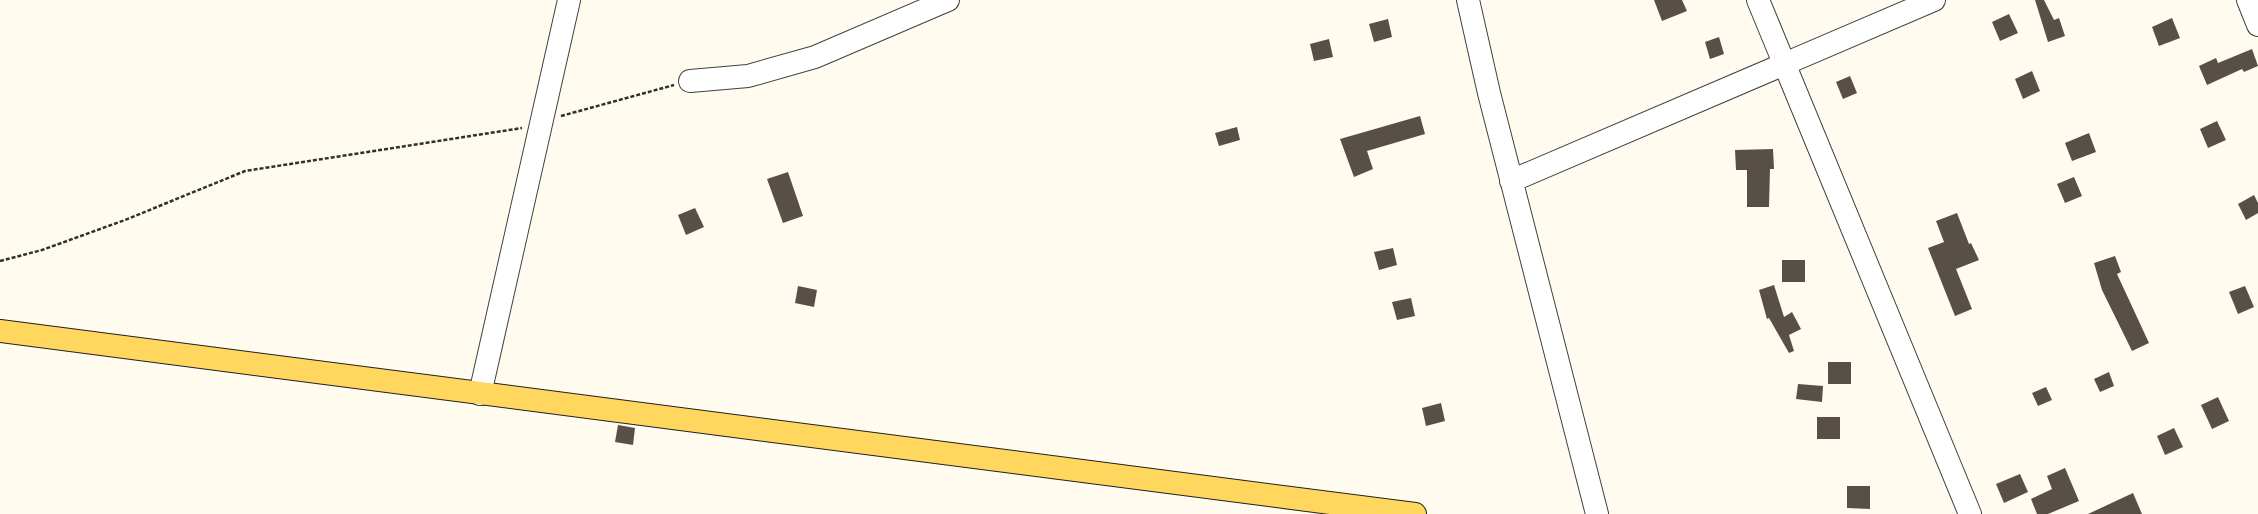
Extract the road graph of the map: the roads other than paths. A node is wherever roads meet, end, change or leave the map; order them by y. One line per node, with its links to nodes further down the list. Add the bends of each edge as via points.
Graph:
1 (569, 0): 12 (street)
2 (948, 0): 9 (street, via 815,58 748,76)
3 (1468, 0): 10 (street)
4 (1758, 0): 8 (street)
5 (1934, 0): 8 (street)
6 (2248, 0): 7 (street)
7 (2258, 25)
8 (1784, 64): 10 (street); 15 (street)
9 (690, 81)
10 (1512, 181): 14 (street)
11 (0, 331): 12 (main road)
12 (480, 394): 13 (main road)
13 (1415, 514)
14 (1597, 514)
15 (1970, 514)

